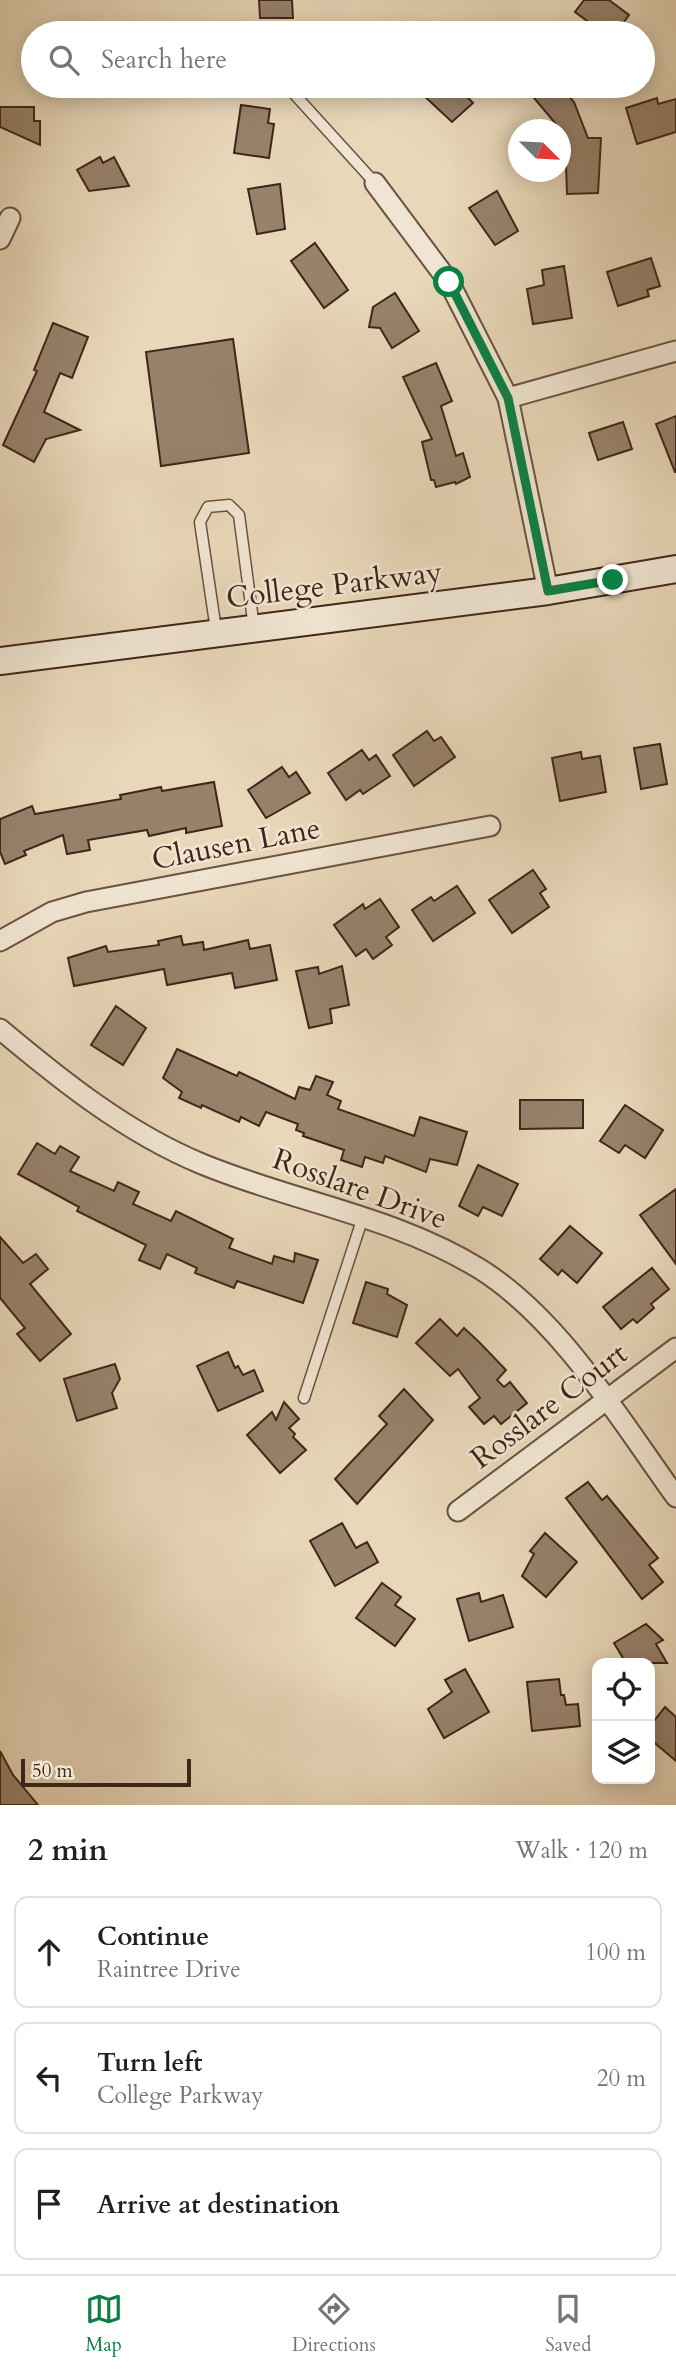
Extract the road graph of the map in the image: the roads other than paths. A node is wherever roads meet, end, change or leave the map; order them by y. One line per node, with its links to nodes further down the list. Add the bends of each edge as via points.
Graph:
1 (298, 98): 2 (lane)
2 (375, 183): 6 (street, via 449,282)
3 (10, 218): 4 (street)
4 (0, 239)
5 (676, 351): 6 (street)
6 (508, 398): 8 (street)
7 (676, 569): 8 (main road, College Parkway)
8 (548, 591): 9 (main road, College Parkway)
9 (254, 628): 10 (main road, College Parkway); 10 (lane, via 239,515 229,505 208,507 200,522)
10 (216, 633): 11 (main road, College Parkway)
11 (0, 661)
12 (490, 826): 13 (street, Clausen Lane, via 86,902 52,912)
13 (0, 941)
14 (0, 1029): 15 (street, Rosslare Drive, via 61,1080 140,1132 190,1158)
15 (363, 1217): 17 (lane); 18 (street, Rosslare Drive, via 413,1234 481,1270 560,1342)
16 (676, 1348): 18 (street, Rosslare Court)
17 (304, 1398)
18 (607, 1400): 19 (street, Rosslare Drive); 20 (street, Rosslare Court)
19 (676, 1497)
20 (458, 1511)

